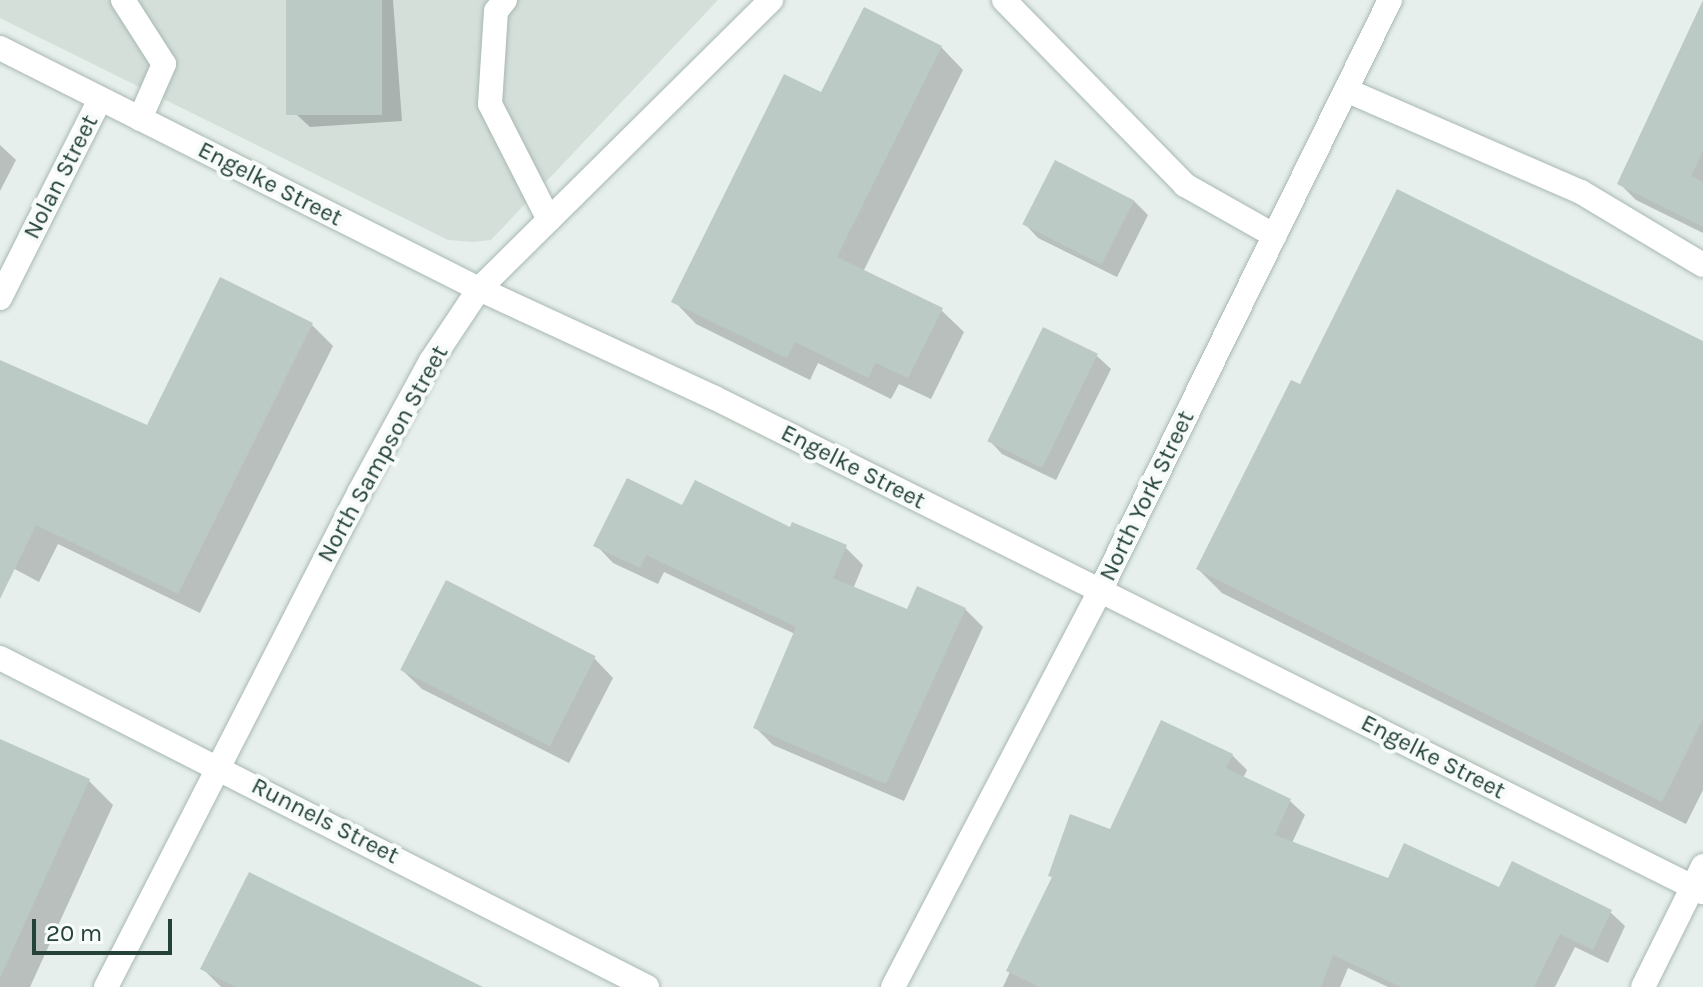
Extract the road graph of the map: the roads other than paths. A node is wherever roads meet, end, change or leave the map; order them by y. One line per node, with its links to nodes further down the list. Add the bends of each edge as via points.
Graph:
1 (123, 0): 9 (street, via 164,64)
2 (505, 0): 10 (street, via 496,11 490,104)
3 (771, 0): 10 (street, North Sampson Street)
4 (1004, 0): 11 (street, via 1185,185)
5 (1390, 0): 7 (street, North York Street)
6 (0, 48): 8 (street, Engelke Street)
7 (1346, 90): 11 (street, North York Street); 12 (street, via 1581,192)
8 (100, 99): 9 (street, Engelke Street); 14 (street, Nolan Street)
9 (140, 119): 13 (street, Engelke Street)
10 (549, 220): 13 (street, North Sampson Street)
11 (1275, 236): 15 (street, North York Street)
12 (1703, 265)
13 (479, 289): 15 (street, Engelke Street, via 713,397); 17 (street, North Sampson Street, via 431,361)
14 (0, 298)
15 (1100, 591): 18 (street, Engelke Street); 21 (street, North York Street)
16 (0, 658): 17 (street, Runnels Street)
17 (218, 766): 19 (street, North Sampson Street); 20 (street, Runnels Street)
18 (1700, 882): 22 (street)
19 (106, 987)
20 (647, 987)
21 (893, 987)
22 (1643, 987)

